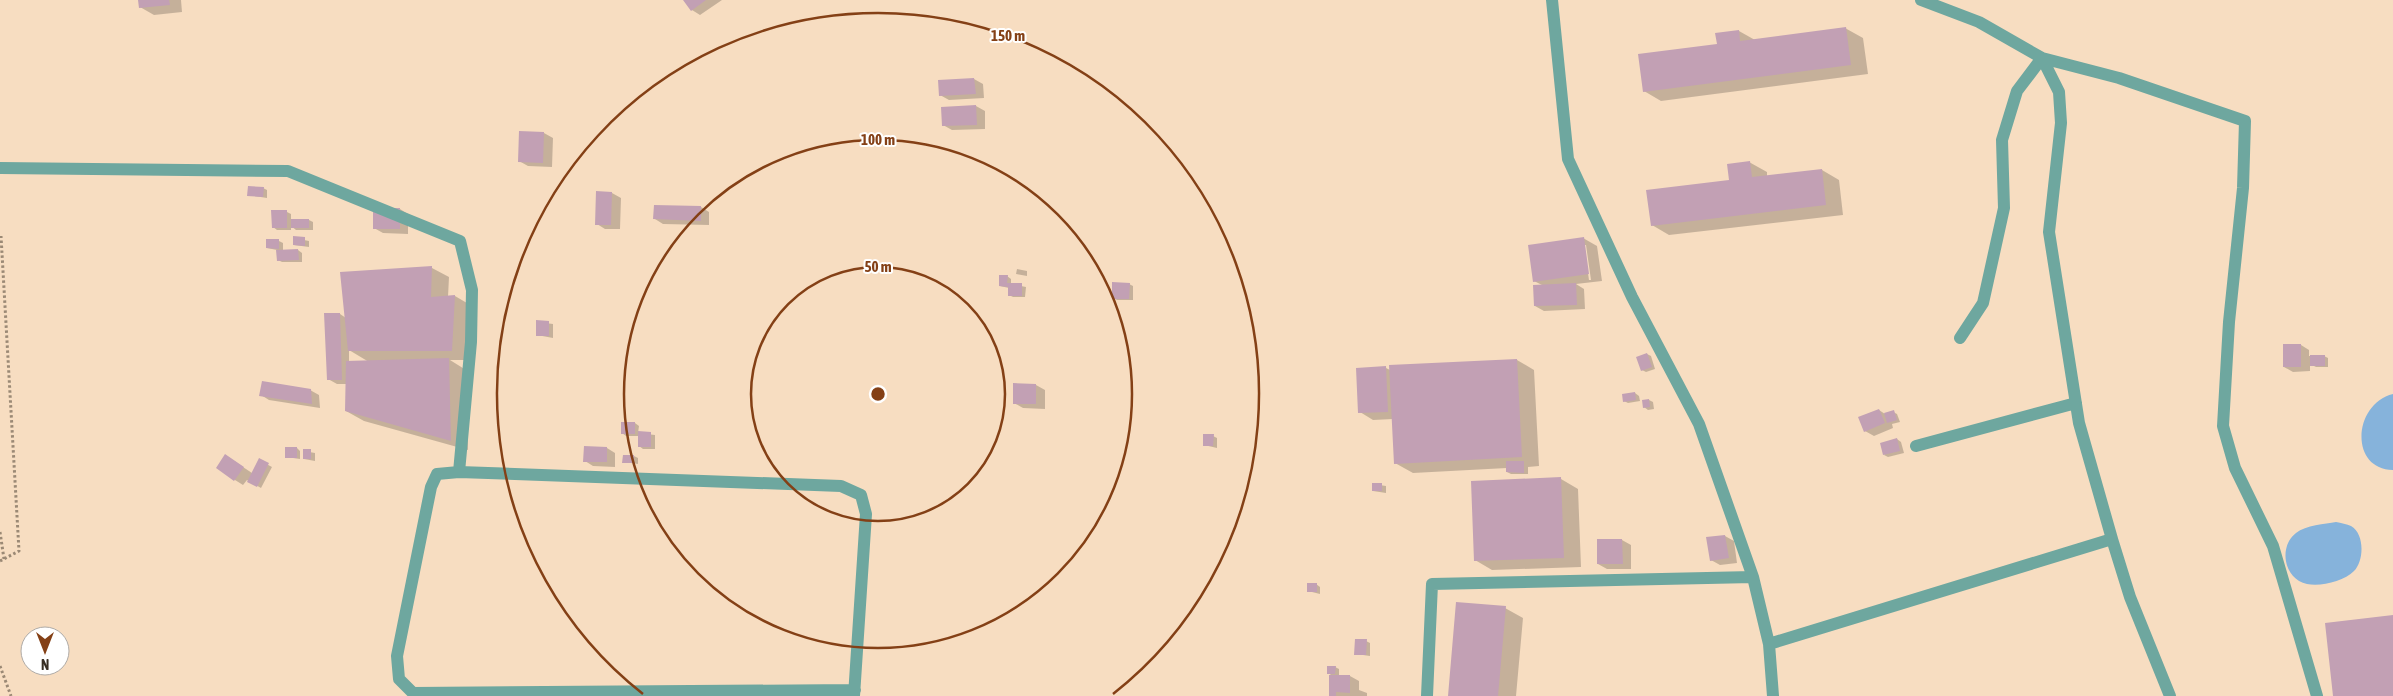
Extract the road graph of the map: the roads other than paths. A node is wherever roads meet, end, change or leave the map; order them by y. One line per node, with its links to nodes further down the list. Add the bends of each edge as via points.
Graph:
1 (1552, 0): 10 (street, via 1568,159 1632,298 1699,424)
2 (1921, 0): 3 (street, via 1979,22)
3 (2042, 58): 5 (street, via 2017,91 2002,140 2004,208 1983,303); 6 (street, via 2058,92 2061,123 2050,232); 16 (street, via 2119,78 2245,121 2243,188 2229,322 2223,426 2235,468 2273,546)
4 (0, 168): 8 (street, via 288,171 460,241 472,290 471,342)
5 (1960, 338)
6 (2076, 402): 7 (street); 9 (street)
7 (1916, 446)
8 (458, 472): 12 (street, via 841,486 861,495 866,514); 12 (street, via 437,474 429,496 397,656 400,678 413,693)
9 (2112, 539): 11 (street); 15 (street, via 2130,597)
10 (1753, 577): 11 (street); 13 (street, via 1432,584)
11 (1769, 644): 14 (street)
12 (854, 693)
13 (1427, 696)
14 (1773, 696)
15 (2170, 696)
16 (2317, 696)

